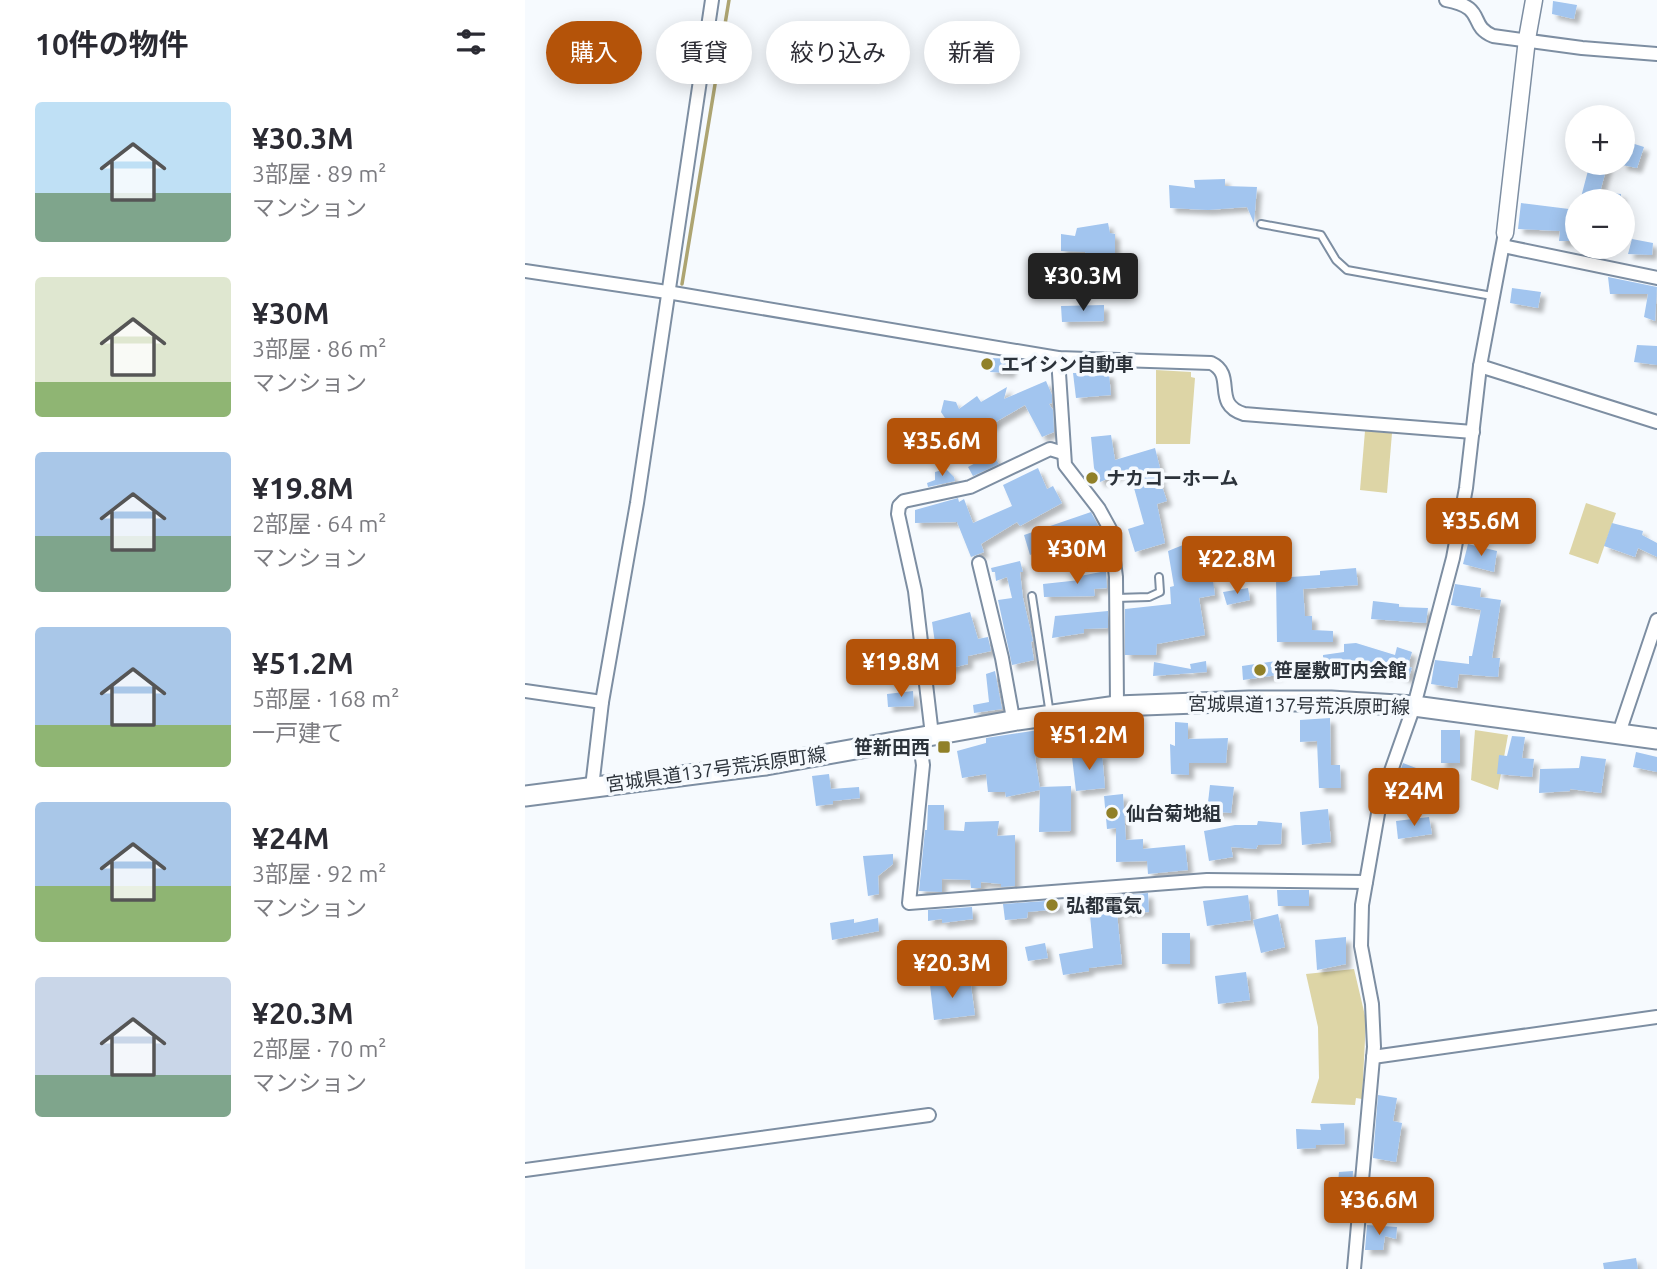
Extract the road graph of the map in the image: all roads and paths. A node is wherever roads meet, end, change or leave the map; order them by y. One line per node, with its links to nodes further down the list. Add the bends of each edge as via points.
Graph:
1 (712, 0): 10 (street)
2 (1446, 0): 4 (street, via 1472,9 1485,33)
3 (1534, 0): 4 (street)
4 (1527, 39): 5 (street); 7 (street)
5 (1657, 54)
6 (1261, 224): 11 (lane, via 1321,235 1347,270)
7 (1504, 240): 9 (street); 11 (street)
8 (525, 271): 10 (street)
9 (1657, 278)
10 (667, 292): 12 (street); 23 (street)
11 (1494, 297): 13 (street)
12 (1058, 358): 15 (street, via 1211,363 1223,374 1229,407 1244,414); 16 (street)
13 (1480, 366): 14 (street); 15 (street)
14 (1657, 422)
15 (1473, 432): 25 (street, via 1453,558)
16 (1063, 453): 20 (street, via 1065,465 1110,529); 29 (street, via 1050,449 970,487 904,501 899,506 919,615)
17 (979, 563): 27 (street)
18 (1159, 578): 20 (lane, via 1160,592)
19 (1032, 596): 26 (lane)
20 (1116, 598): 24 (street)
21 (1657, 620): 28 (street)
22 (525, 691): 23 (street)
23 (602, 702): 31 (street)
24 (1117, 706): 25 (main road, 宮城県道137号荒浜原町線, via 1249,701); 29 (main road, 宮城県道137号荒浜原町線)
25 (1414, 706): 28 (main road, 宮城県道137号荒浜原町線); 33 (street, via 1380,802)
26 (1049, 708)
27 (1012, 713)
28 (1619, 733): 30 (main road, 宮城県道137号荒浜原町線)
29 (925, 737): 31 (main road, 宮城県道137号荒浜原町線, via 766,765); 33 (street, via 909,903 1207,880)
30 (1657, 739)
31 (592, 787): 32 (main road, 宮城県道137号荒浜原町線)
32 (525, 796)
33 (1366, 882): 35 (street, via 1361,946 1372,1003)
34 (1657, 1017): 35 (street)
35 (1373, 1057): 38 (street)
36 (929, 1115): 37 (street)
37 (525, 1170)
38 (1354, 1269)

